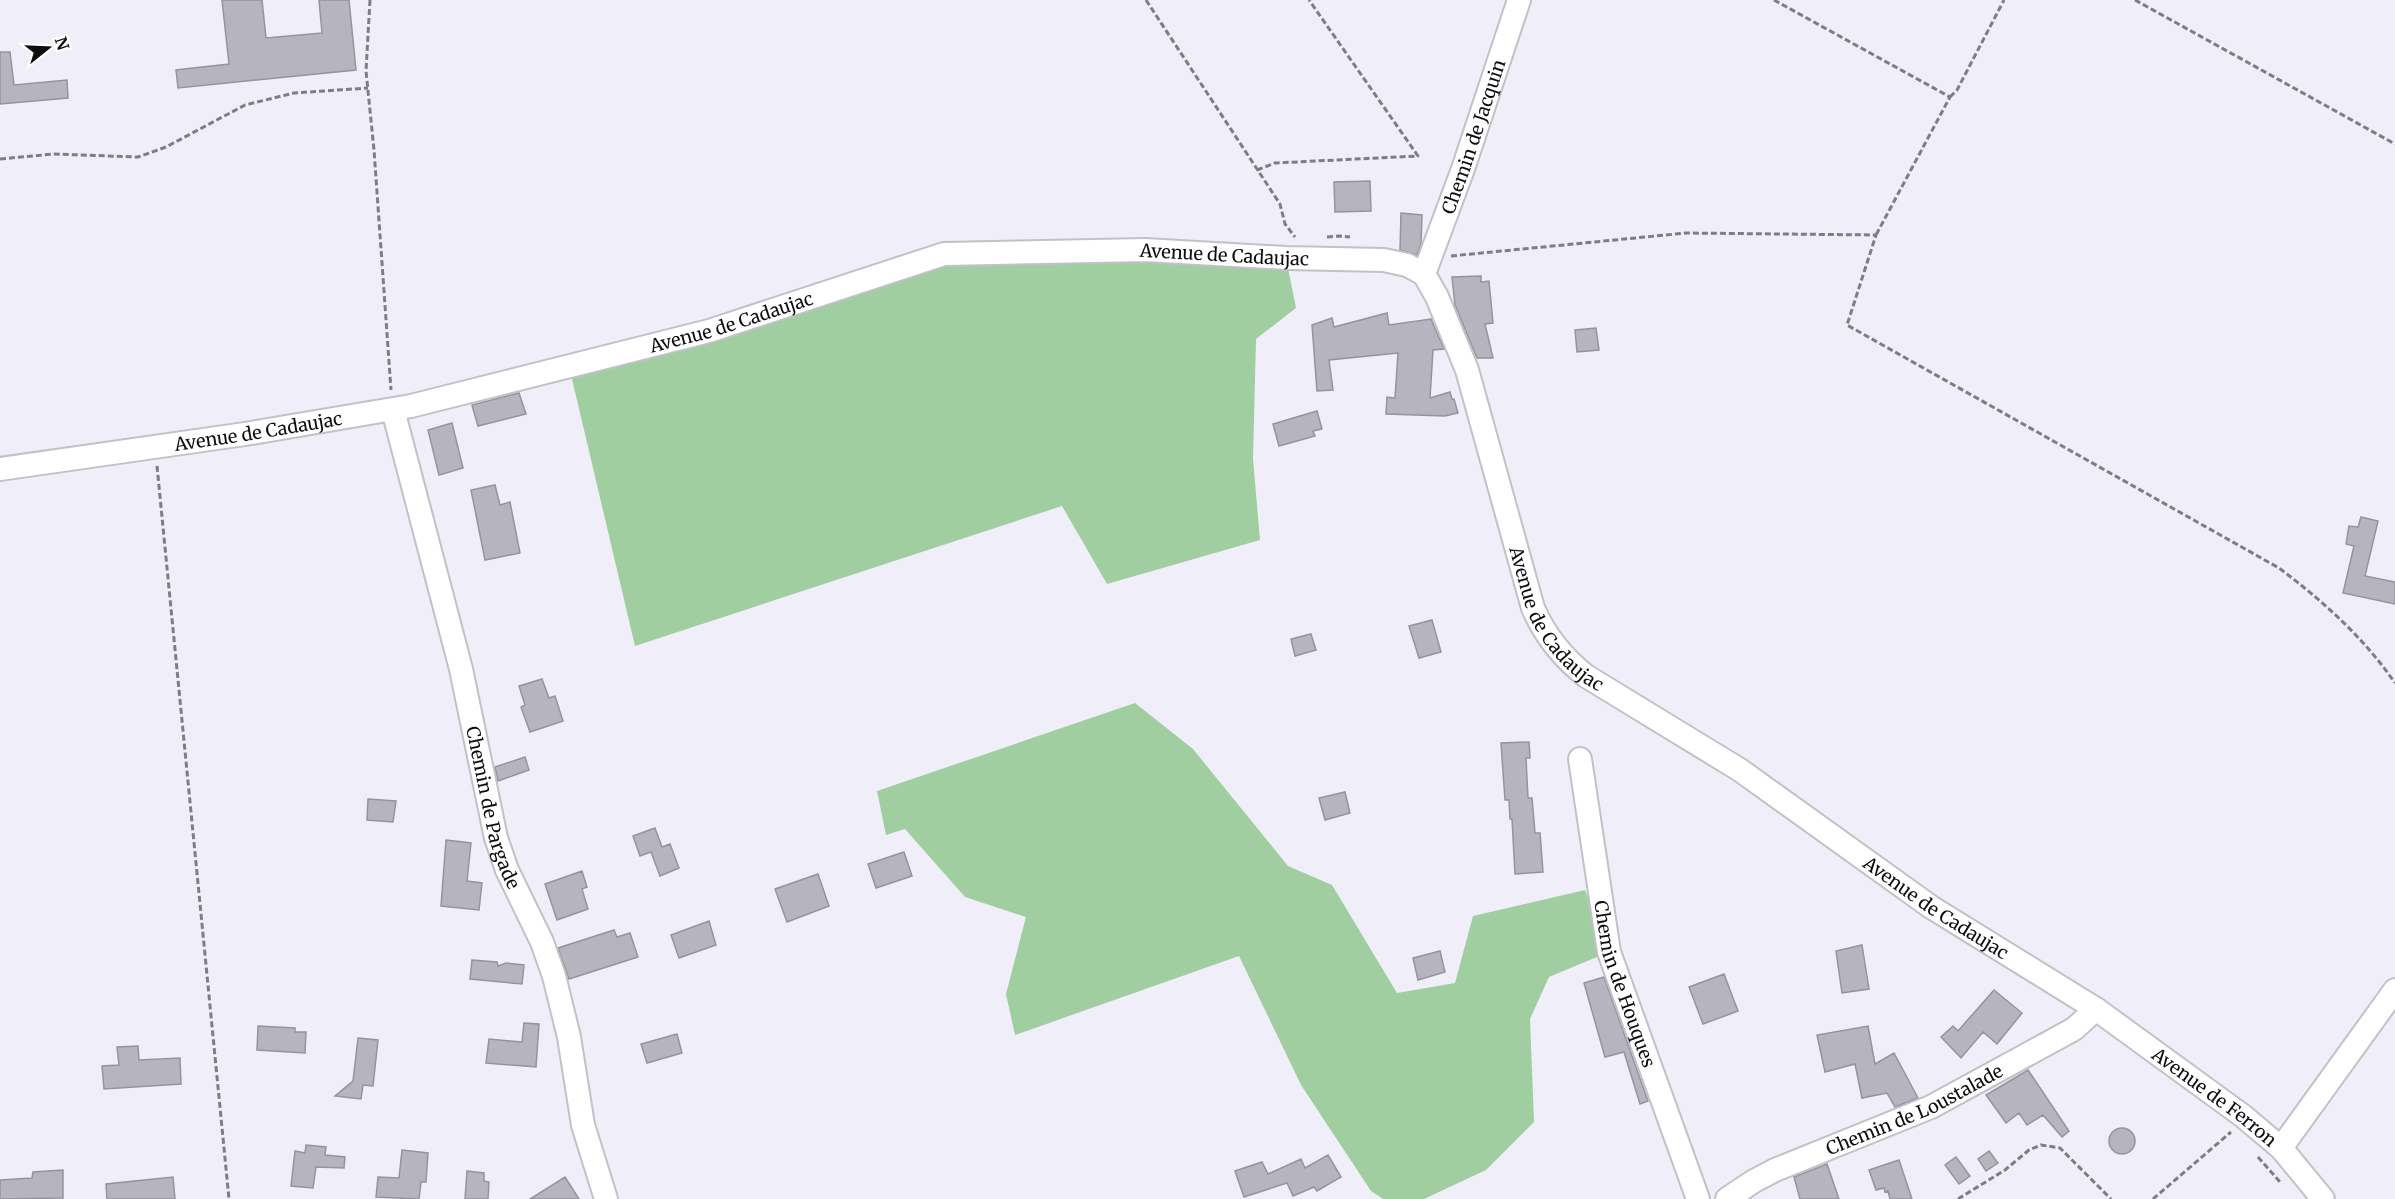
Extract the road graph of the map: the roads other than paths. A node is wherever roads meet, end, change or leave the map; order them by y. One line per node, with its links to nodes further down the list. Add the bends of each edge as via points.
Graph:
1 (1519, 0): 2 (street, Chemin de Jacquin)
2 (1425, 270): 3 (street, Avenue de Cadaujac, via 1371,260 1144,250 944,255 709,331); 7 (street, Avenue de Cadaujac, via 1467,370 1533,608 1546,634 1571,664 1740,770 1931,907)
3 (393, 410): 4 (street, Avenue de Cadaujac); 9 (street, Chemin de Pargade, via 460,669 495,838 554,976 583,1125)
4 (0, 469)
5 (1580, 759): 10 (street, Chemin de Houques, via 1609,952)
6 (2395, 990): 8 (street)
7 (2096, 1009): 8 (street, Avenue de Ferron); 11 (street, Chemin de Loustalade, via 2074,1029 1931,1107 1775,1170)
8 (2281, 1148): 12 (street, Avenue de Ferron)
9 (606, 1199)
10 (1698, 1199)
11 (1727, 1199)
12 (2323, 1199)

